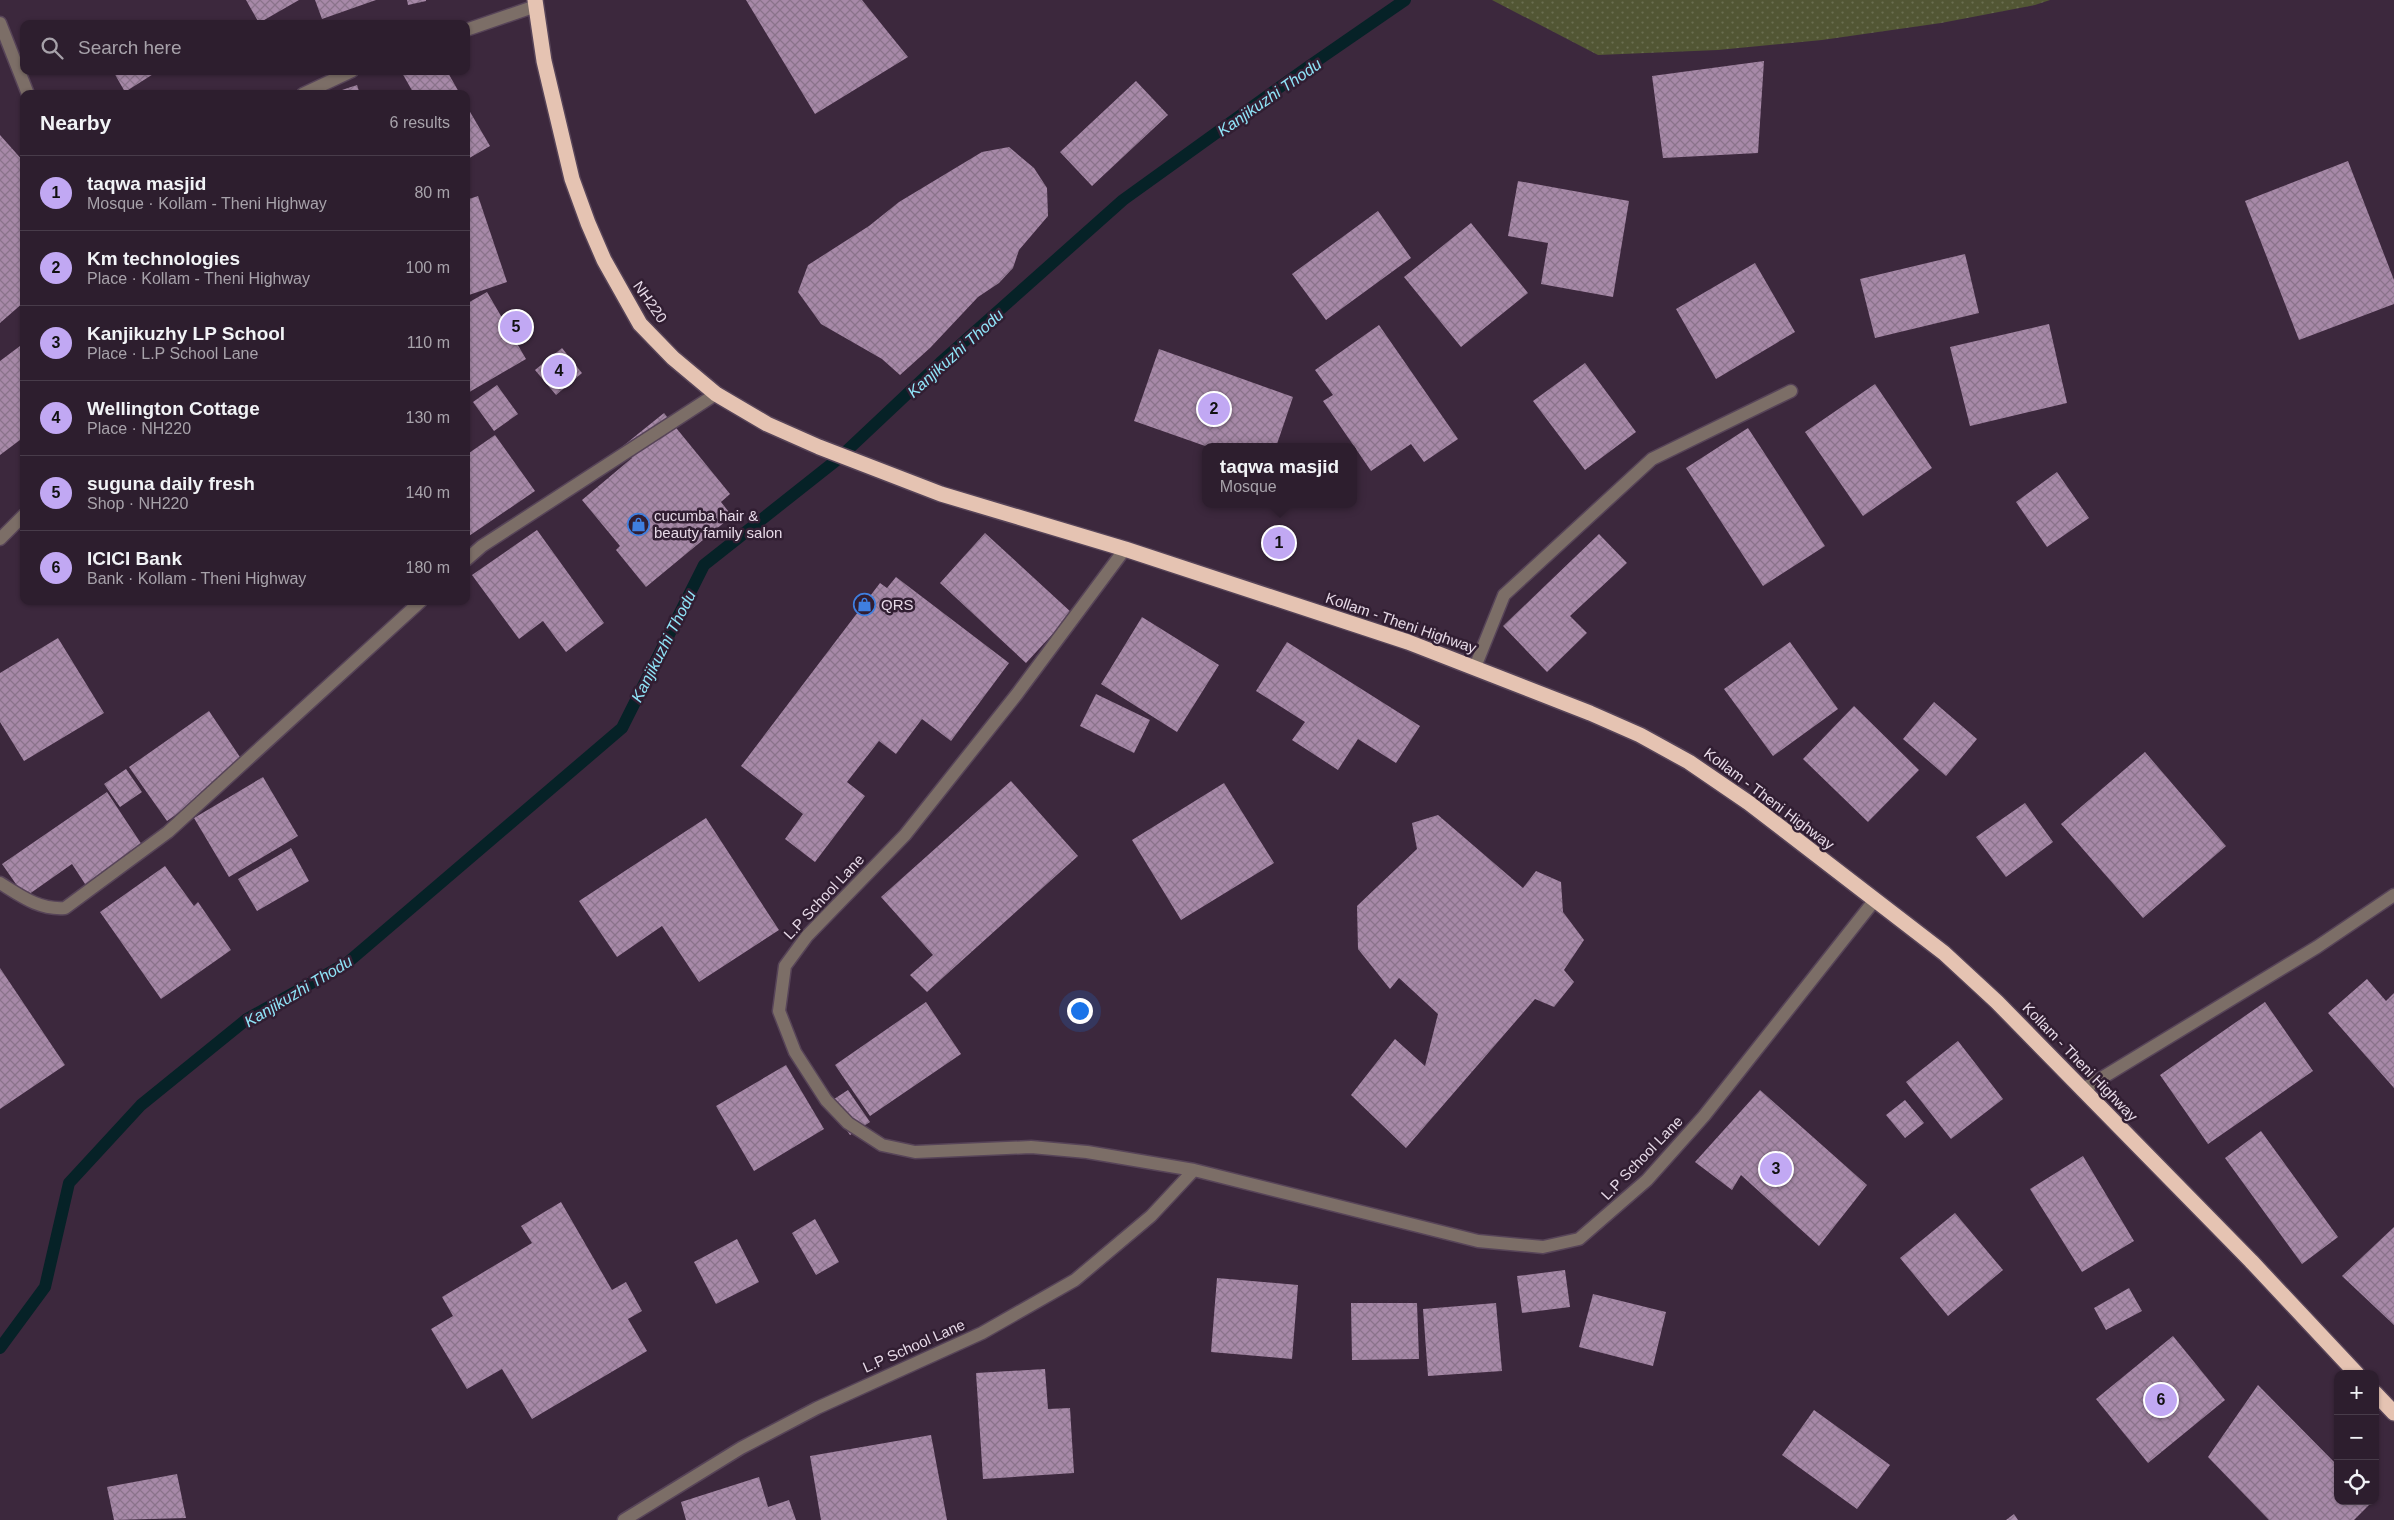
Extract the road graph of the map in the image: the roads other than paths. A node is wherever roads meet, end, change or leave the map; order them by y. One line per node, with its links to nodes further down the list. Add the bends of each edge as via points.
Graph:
1 (535, 3): 3 (street); 10 (highway, NH220, via 544,61 572,179 607,267 640,324 673,358)
2 (0, 23): 4 (street)
3 (470, 28)
4 (20, 74)
5 (21, 75): 7 (street)
6 (343, 75): 8 (street)
7 (26, 90)
8 (312, 90)
9 (1791, 391): 17 (street, via 1652,459 1504,595)
10 (716, 394): 11 (highway, NH220, via 768,424 819,447); 15 (street)
11 (941, 494): 14 (highway, Kollam - Theni Highway)
12 (20, 519): 13 (street)
13 (0, 539)
14 (1125, 549): 17 (highway, Kollam - Theni Highway); 22 (street, L.P School Lane, via 1017,694 905,835 802,943 785,966 779,1011 795,1052 826,1100 848,1123 882,1145 915,1152 1031,1147 1087,1152)
15 (470, 556)
16 (417, 605): 18 (street, via 168,832 65,908 52,909 33,904)
17 (1475, 666): 20 (highway, Kollam - Theni Highway, via 1640,735 1689,762 1749,803)
18 (0, 883)
19 (2394, 895): 21 (street, via 2317,947)
20 (1874, 901): 21 (highway, Kollam - Theni Highway, via 1951,959); 22 (street, L.P School Lane, via 1704,1116 1648,1180 1579,1239 1543,1247 1478,1241)
21 (2082, 1090): 23 (highway, Kollam - Theni Highway)
22 (1194, 1170): 26 (street, L.P School Lane, via 1152,1216 1075,1280 982,1333 817,1408 741,1448)
23 (2353, 1370)
24 (2379, 1397): 25 (highway)
25 (2394, 1413)
26 (624, 1520)

